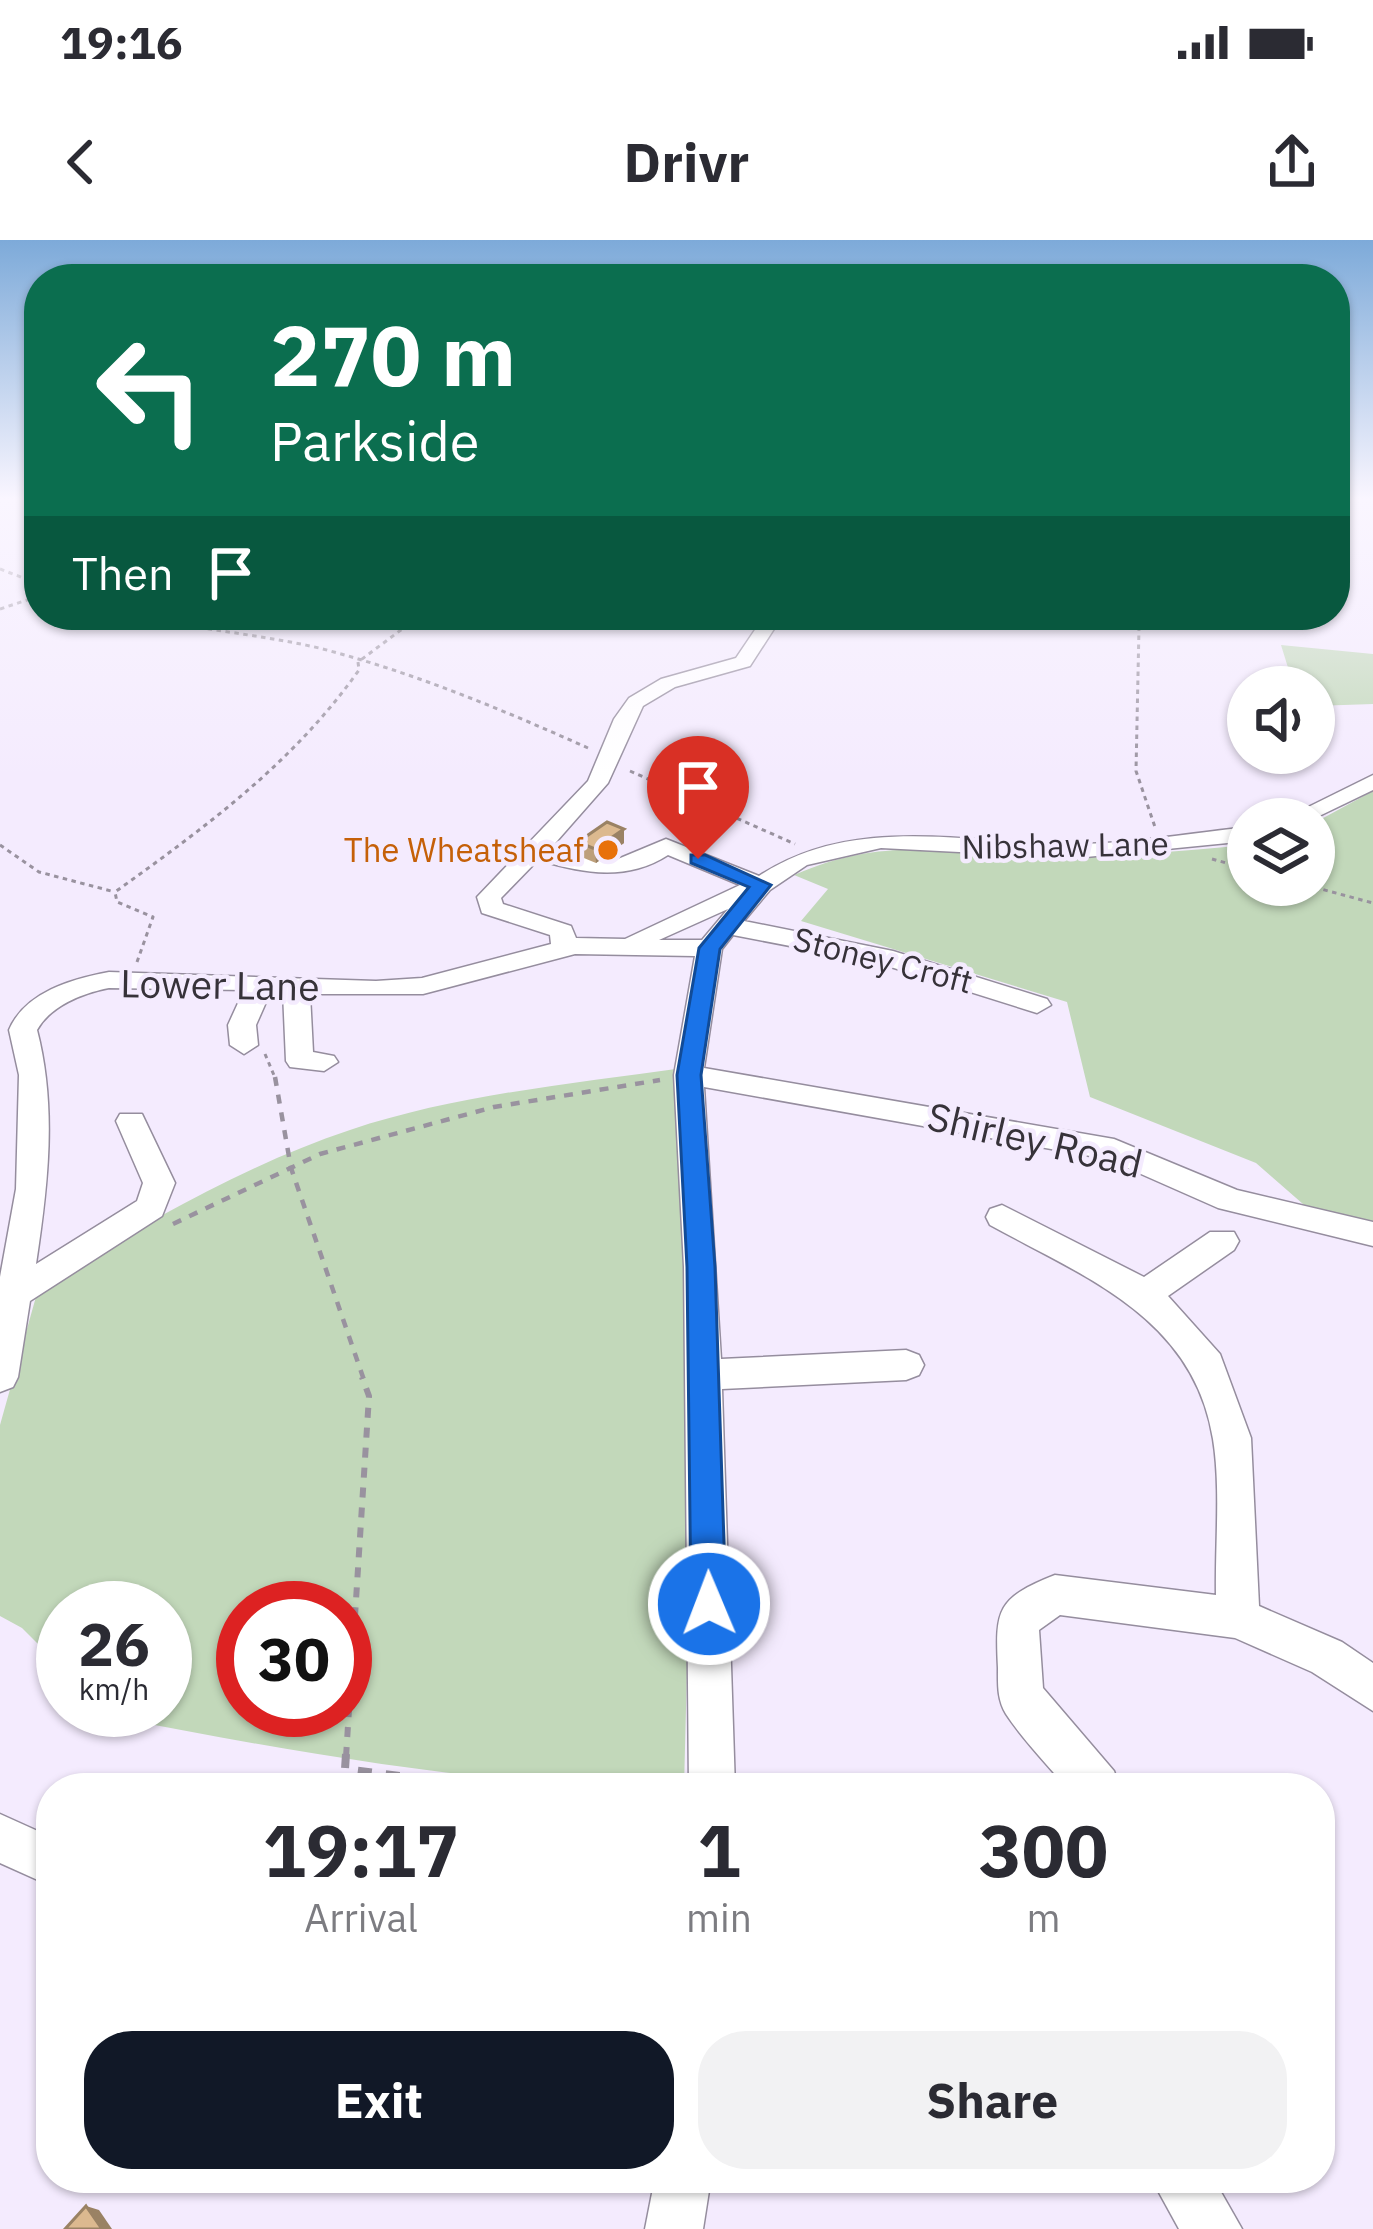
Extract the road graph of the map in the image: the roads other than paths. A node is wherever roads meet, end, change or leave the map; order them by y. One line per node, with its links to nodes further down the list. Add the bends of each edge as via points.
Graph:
1 (764, 630): 5 (street, via 743,662 644,695 619,725 608,766)
2 (1373, 782): 3 (street)
3 (1335, 800)
4 (1227, 837): 6 (street, Nibshaw Lane, via 1010,851 880,841 817,853)
5 (536, 852): 6 (street, via 624,866 643,864 666,846); 9 (street, via 489,897 491,908 562,931)
6 (761, 885): 7 (street); 8 (street)
7 (718, 937): 8 (street, Lower Lane); 12 (street, Stoney Croft, via 856,948); 15 (street)
8 (618, 947): 9 (street, Lower Lane)
9 (564, 948): 11 (street, Lower Lane, via 423,986)
10 (260, 985): 11 (street, Lower Lane); 13 (street, via 242,1025); 20 (street, Lower Lane, via 82,985 28,1018 32,1189)
11 (298, 986): 14 (street, via 300,1061)
12 (1037, 1005)
13 (252, 1043)
14 (324, 1062)
15 (689, 1075): 18 (street, Shirley Road, via 1114,1150 1242,1204); 23 (street)
16 (130, 1121): 20 (street, via 159,1183 152,1208)
17 (1002, 1217): 21 (street)
18 (1373, 1234)
19 (1222, 1241): 21 (street)
20 (14, 1294): 24 (street, Lower Lane)
21 (1145, 1294): 25 (street, via 1207,1364 1232,1438)
22 (906, 1365): 23 (street)
23 (704, 1375): 27 (street)
24 (0, 1377)
25 (1238, 1618): 26 (street, via 1327,1657); 28 (street, via 1055,1595 1017,1620 1021,1696)
26 (1373, 1689)
27 (712, 1773)
28 (1084, 1773)
29 (0, 1838): 30 (street)
30 (36, 1855)
31 (680, 2193): 33 (street)
32 (1189, 2193): 34 (street)
33 (674, 2229)
34 (1213, 2229)

